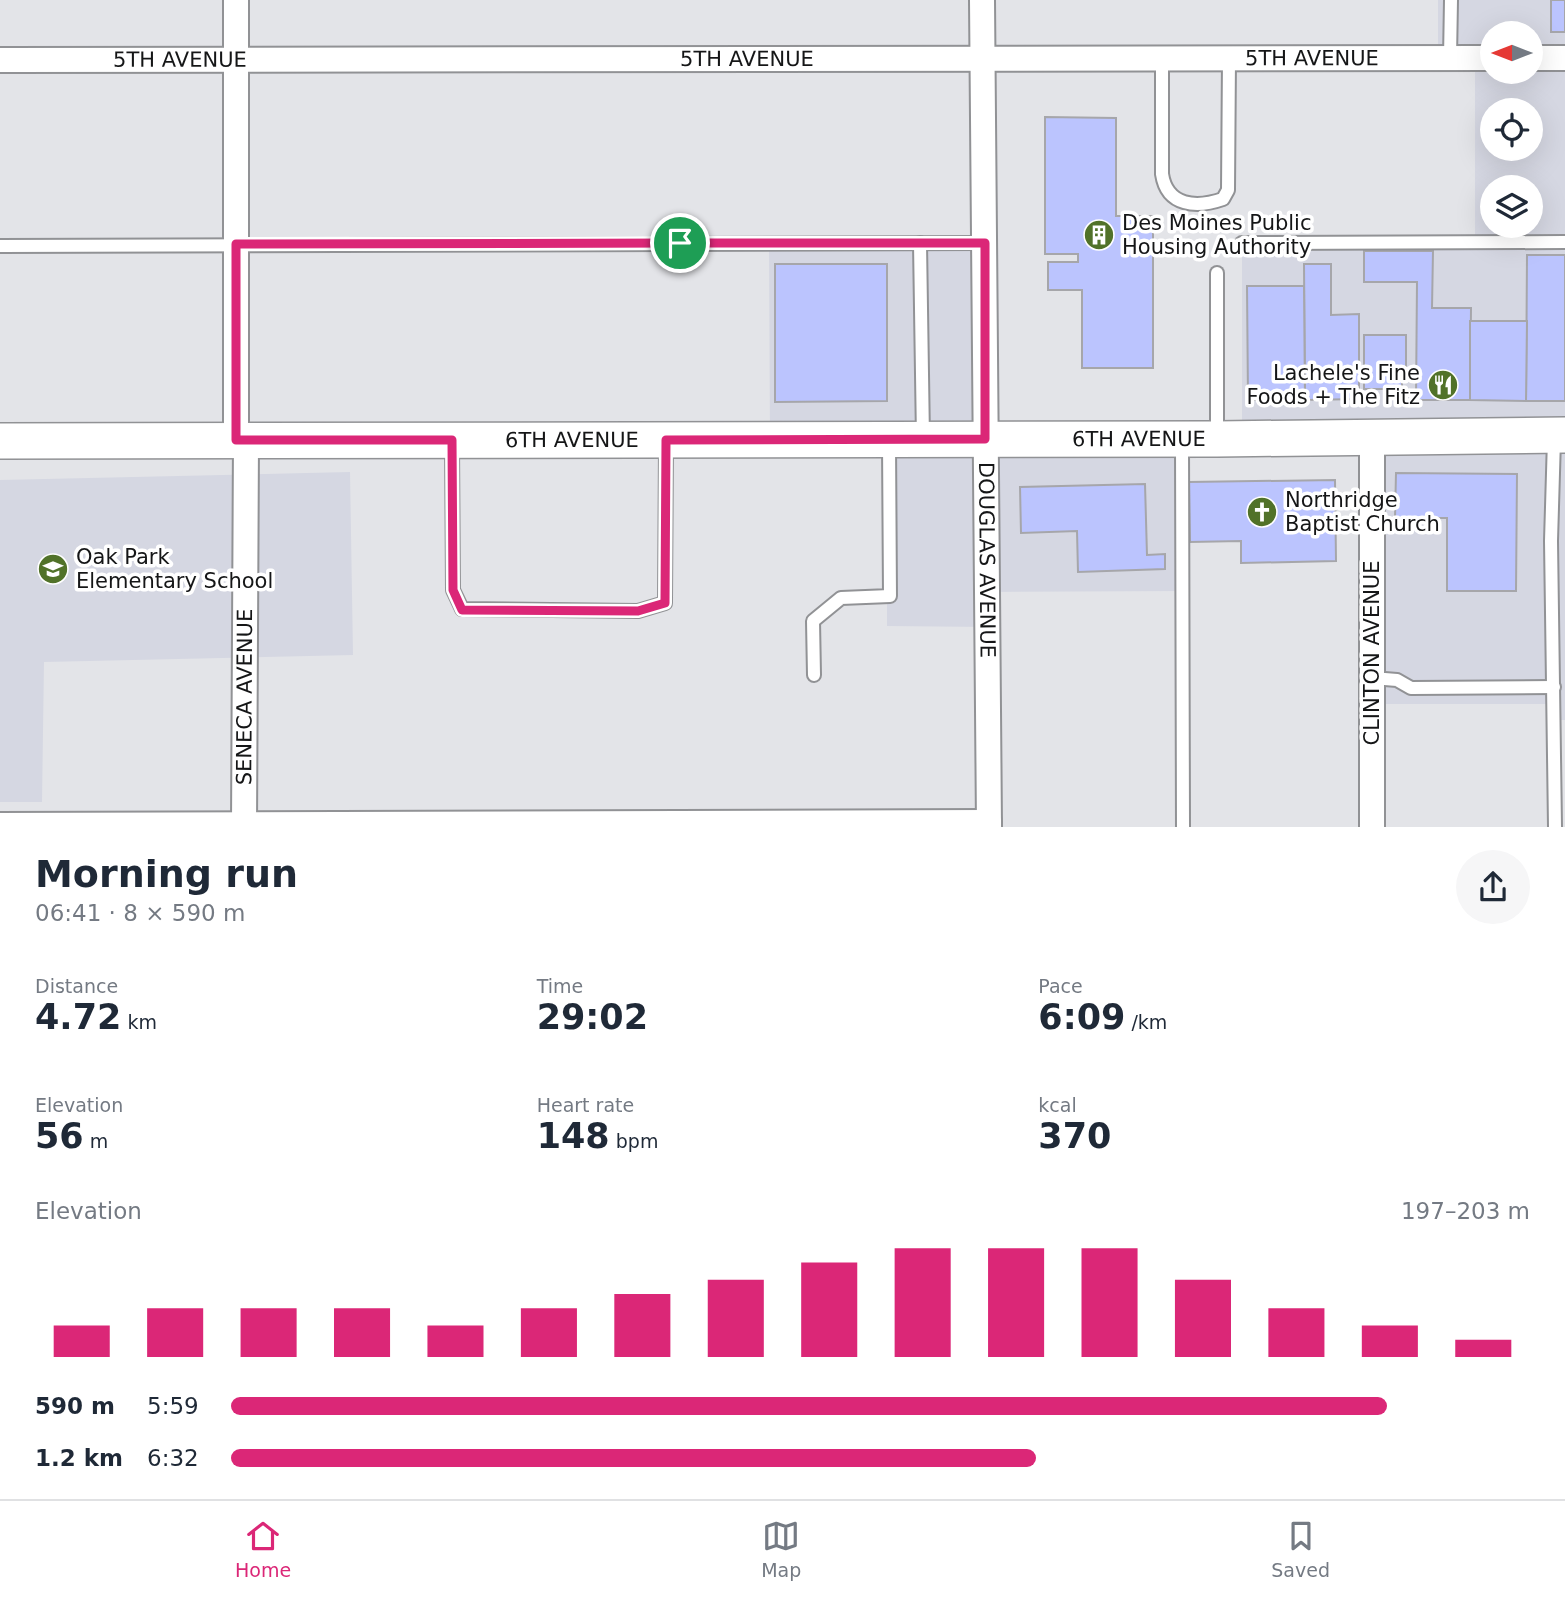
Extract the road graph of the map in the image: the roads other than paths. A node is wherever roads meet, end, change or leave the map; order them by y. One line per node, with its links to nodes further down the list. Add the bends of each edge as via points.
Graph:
1 (236, 0): 8 (street, SENECA AVENUE)
2 (982, 0): 11 (street, DOUGLAS AVENUE)
3 (1451, 0): 4 (lane)
4 (1450, 58): 5 (street, 5TH AVENUE); 9 (street, 5TH AVENUE)
5 (1480, 58)
6 (1544, 58): 7 (street)
7 (1565, 58)
8 (236, 59): 10 (street, 5TH AVENUE); 11 (street, 5TH AVENUE); 17 (street, SENECA AVENUE)
9 (1229, 59): 12 (street, 5TH AVENUE); 12 (lane, via 1228,190 1223,199 1211,203 1186,203 1169,195 1164,186)
10 (0, 60)
11 (984, 60): 12 (street, 5TH AVENUE); 15 (street, DOUGLAS AVENUE)
12 (1161, 60)
13 (1565, 242): 16 (lane)
14 (920, 243): 15 (lane); 17 (lane); 23 (lane)
15 (985, 243): 24 (street, DOUGLAS AVENUE)
16 (1242, 243)
17 (236, 244): 18 (lane); 26 (street, SENECA AVENUE)
18 (0, 246)
19 (1217, 273): 25 (lane)
20 (1559, 435): 21 (main road, 6TH AVENUE); 33 (lane, via 1551,541)
21 (1371, 437): 25 (main road, 6TH AVENUE); 32 (street, CLINTON AVENUE)
22 (1182, 438): 24 (main road, 6TH AVENUE); 25 (main road, 6TH AVENUE); 37 (lane)
23 (906, 439): 24 (main road, 6TH AVENUE); 28 (main road, 6TH AVENUE); 31 (lane, via 890,596 841,598 813,621)
24 (985, 439): 35 (street, DOUGLAS AVENUE)
25 (1217, 439)
26 (241, 440): 27 (main road, 6TH AVENUE); 29 (main road, 6TH AVENUE); 36 (street, SENECA AVENUE)
27 (452, 440): 28 (main road, 6TH AVENUE); 28 (lane, via 453,590 462,610 638,611 665,603)
28 (666, 440)
29 (0, 441): 30 (lane)
30 (0, 452)
31 (814, 675)
32 (1371, 678): 33 (lane, via 1397,680 1411,688); 38 (street, CLINTON AVENUE)
33 (1554, 687): 39 (lane)
34 (0, 825): 36 (street)
35 (989, 825): 36 (street)
36 (244, 826)
37 (1183, 827)
38 (1372, 827)
39 (1555, 827)

